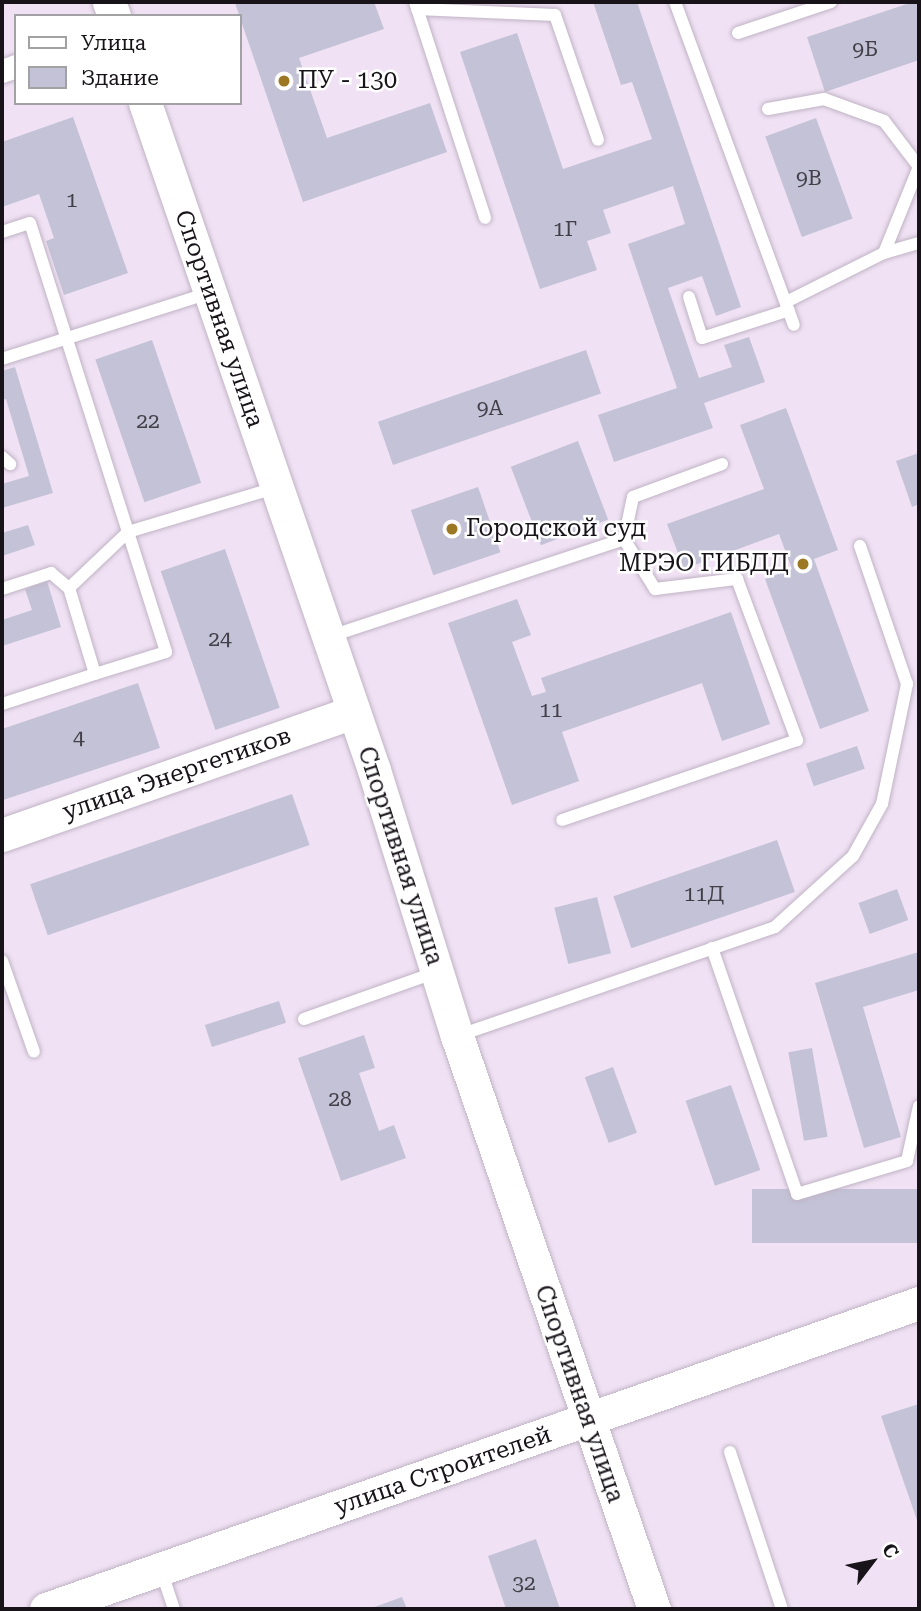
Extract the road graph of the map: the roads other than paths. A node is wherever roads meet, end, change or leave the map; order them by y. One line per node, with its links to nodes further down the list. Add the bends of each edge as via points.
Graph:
1 (675, 2): 15 (lane)
2 (831, 2): 4 (lane)
3 (416, 5): 7 (lane, via 555,15); 9 (lane)
4 (738, 33)
5 (146, 105): 13 (street, Спортивная улица)
6 (768, 109): 8 (lane, via 824,99 884,121)
7 (598, 140)
8 (919, 167): 12 (lane)
9 (485, 218)
10 (2, 232): 17 (lane, via 30,223)
11 (919, 243): 12 (lane)
12 (884, 253): 15 (lane)
13 (209, 293): 17 (lane); 20 (street, Спортивная улица)
14 (689, 297): 15 (lane, via 702,338)
15 (787, 306): 16 (lane)
16 (794, 325)
17 (66, 338): 18 (lane); 21 (lane)
18 (2, 359)
19 (722, 464): 22 (lane, via 633,497)
20 (276, 488): 21 (lane); 26 (street, Спортивная улица)
21 (128, 532): 24 (lane); 27 (lane, via 166,652)
22 (624, 539): 26 (lane); 30 (lane, via 655,589 737,579 797,740)
23 (860, 546): 32 (lane, via 907,684 883,804 853,856 813,897 775,927)
24 (69, 587): 25 (lane, via 51,573); 27 (lane)
25 (2, 589)
26 (327, 637): 29 (street, Спортивная улица)
27 (95, 674): 28 (lane)
28 (2, 704)
29 (353, 712): 31 (street, улица Энергетиков); 34 (street, Спортивная улица)
30 (562, 820)
31 (2, 835)
32 (712, 948): 36 (lane); 38 (lane, via 797,1194 907,1161)
33 (2, 961): 37 (lane)
34 (438, 972): 35 (lane); 36 (street, Спортивная улица)
35 (304, 1019)
36 (457, 1036): 40 (street, Спортивная улица)
37 (34, 1052)
38 (919, 1105)
39 (919, 1303): 40 (street, улица Строителей)
40 (588, 1420): 42 (street, улица Строителей); 45 (street, Спортивная улица)
41 (730, 1452): 46 (lane)
42 (160, 1569): 43 (street, улица Строителей); 44 (lane)
43 (46, 1609)
44 (174, 1609)
45 (654, 1609)
46 (782, 1609)

